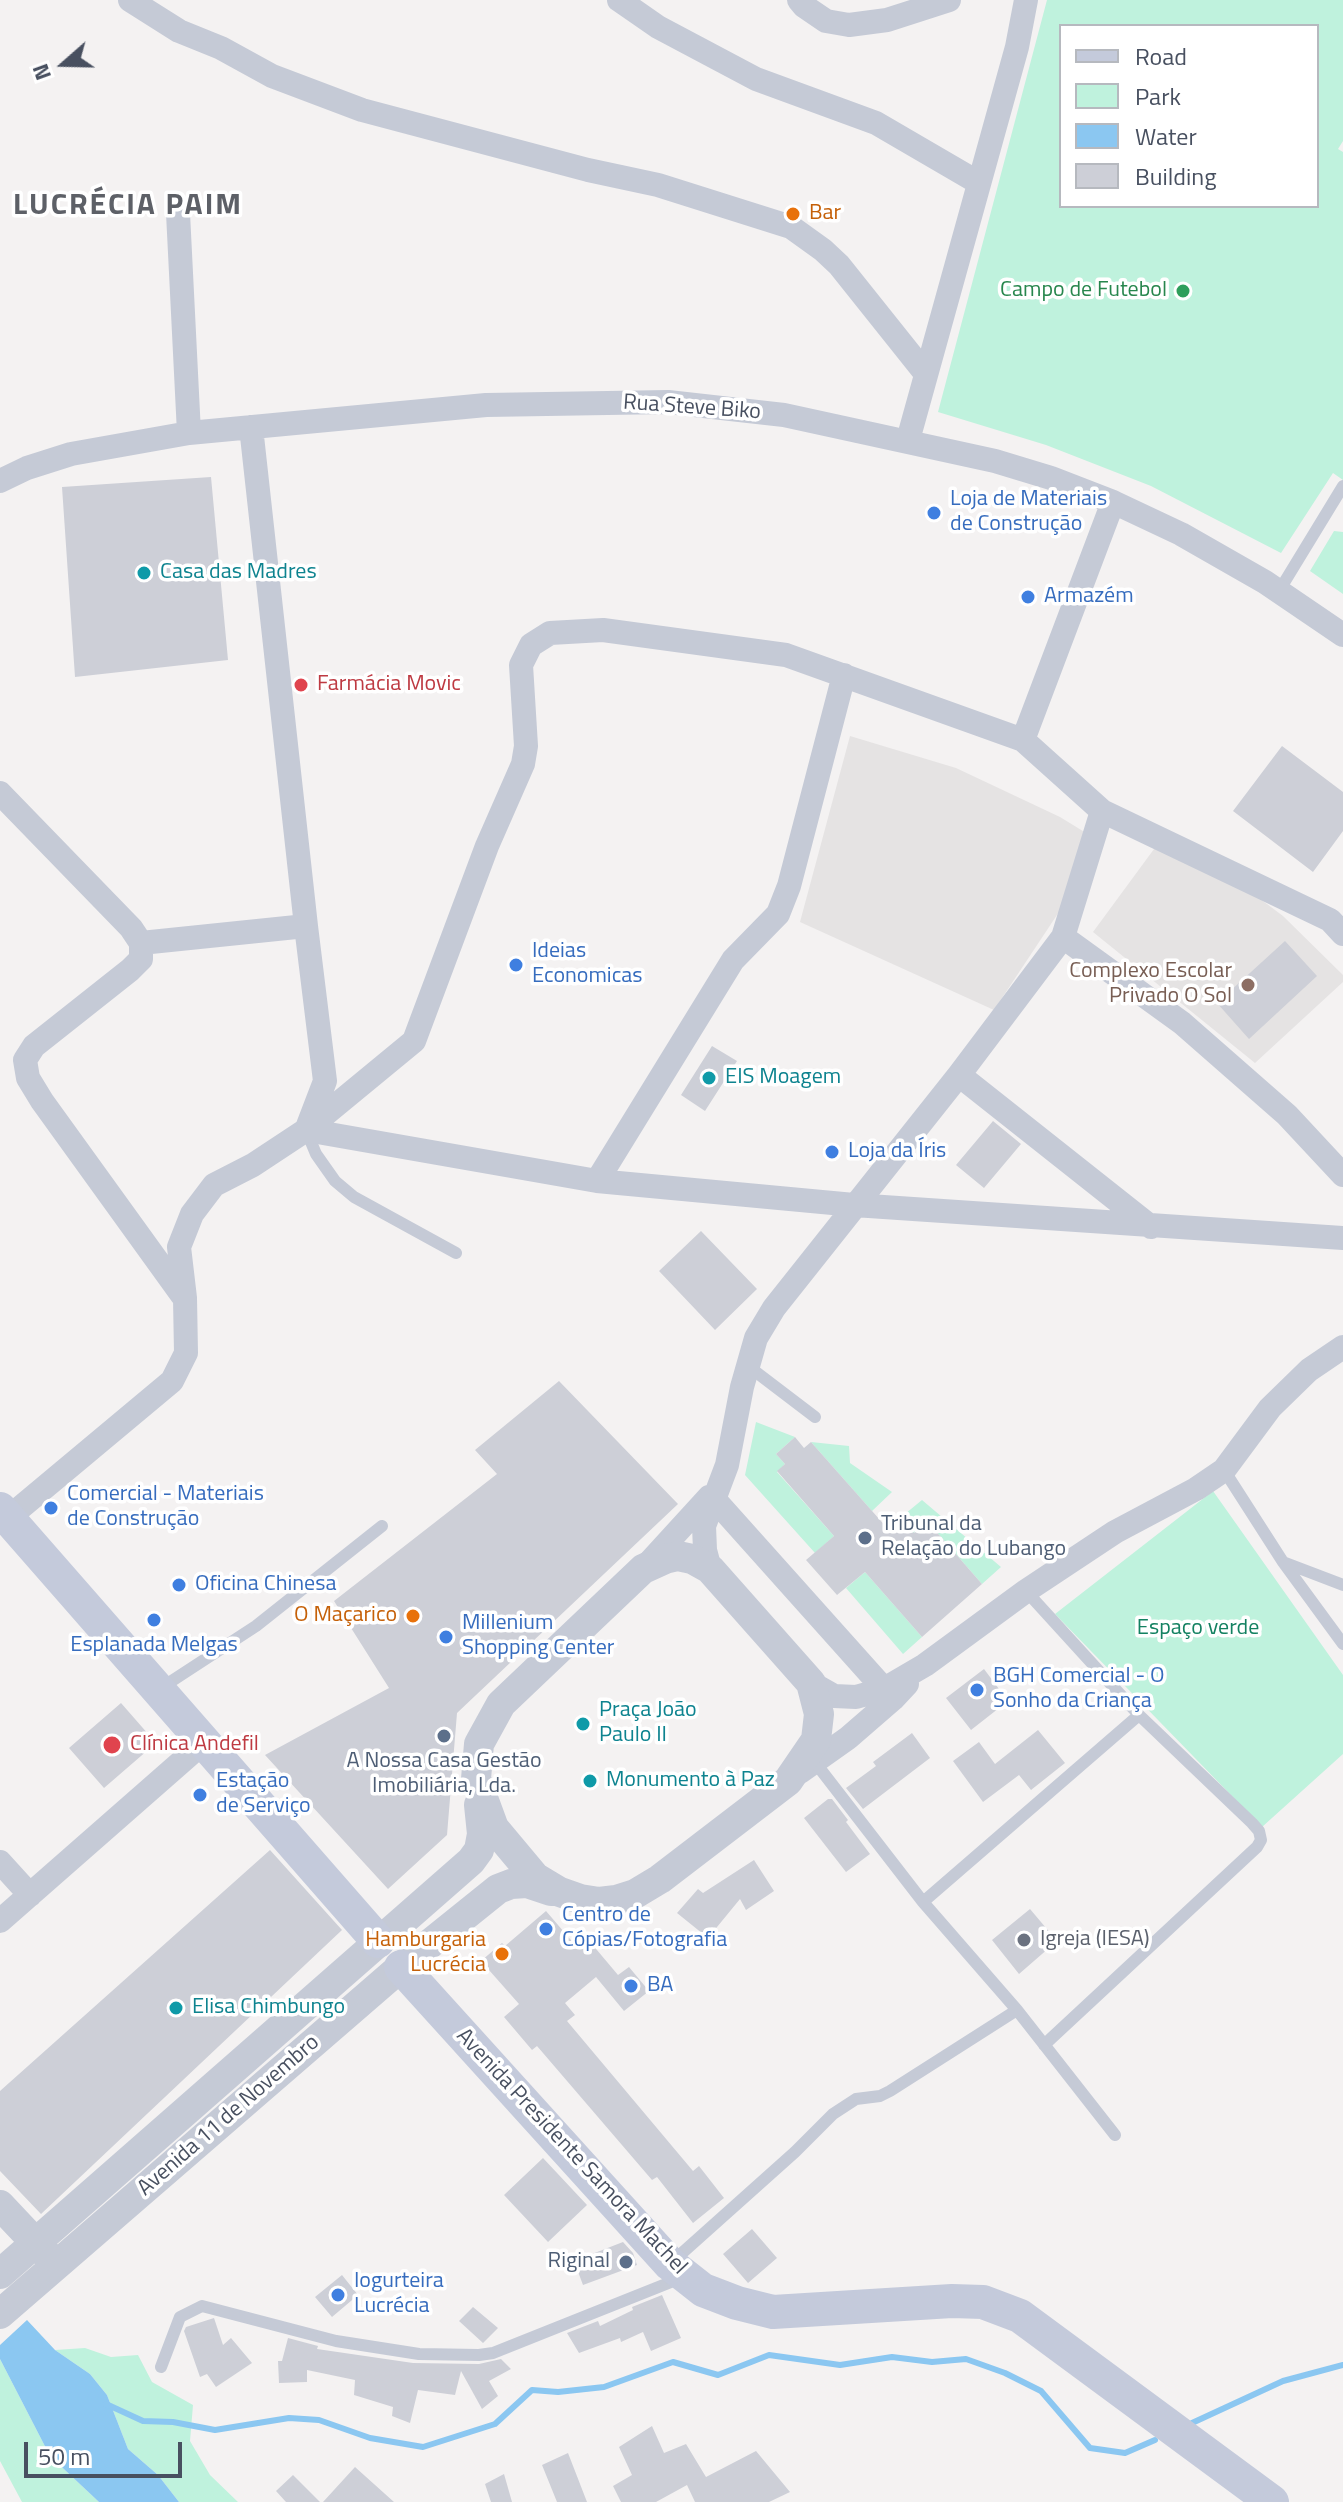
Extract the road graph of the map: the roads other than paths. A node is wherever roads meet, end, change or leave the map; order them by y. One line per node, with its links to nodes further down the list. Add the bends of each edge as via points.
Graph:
1 (130, 0): 8 (street, via 179,31 272,76 362,110 658,185 791,227 839,265)
2 (619, 0): 6 (street, via 756,79 876,123)
3 (799, 0): 4 (street, via 826,21 849,25 887,20)
4 (949, 0)
5 (1026, 0): 6 (street)
6 (979, 183): 8 (street)
7 (178, 213): 10 (street)
8 (926, 374): 11 (street)
9 (251, 427): 10 (street, Rua Steve Biko); 11 (street, Rua Steve Biko, via 486,405 668,402 784,415); 21 (street)
10 (189, 433): 12 (street, Rua Steve Biko, via 71,454)
11 (908, 440): 14 (street, Rua Steve Biko, via 1009,465)
12 (0, 481)
13 (1343, 486): 15 (lane)
14 (1113, 502): 15 (street, Rua Steve Biko); 18 (street)
15 (1279, 591): 16 (street, Rua Steve Biko)
16 (1343, 635)
17 (844, 675): 18 (street); 26 (street, via 786,655 603,630 550,633 531,645 521,665 523,764 414,1041); 28 (street, via 778,914 733,960)
18 (1023, 740): 20 (street)
19 (0, 793): 24 (street)
20 (1102, 811): 22 (street, via 1330,920); 23 (street)
21 (306, 926): 24 (street); 26 (street, via 325,1081)
22 (1343, 934)
23 (1063, 937): 25 (street); 27 (street, via 1182,1023 1287,1115)
24 (141, 943): 33 (street, via 141,959 34,1046 25,1060 28,1078 42,1101)
25 (959, 1075): 29 (street); 30 (street)
26 (306, 1130): 28 (street); 32 (lane, via 322,1163 354,1197); 33 (street, via 214,1185 192,1214 179,1247)
27 (1343, 1175)
28 (597, 1181): 29 (street)
29 (854, 1205): 30 (street); 35 (street, via 774,1308)
30 (1151, 1227): 31 (street)
31 (1343, 1238)
32 (456, 1253)
33 (185, 1298): 39 (street, via 186,1353 172,1381)
34 (1343, 1347): 37 (street, via 1309,1370 1270,1408)
35 (747, 1366): 36 (lane); 38 (street)
36 (815, 1417)
37 (1224, 1470): 41 (lane); 45 (street)
38 (717, 1493): 42 (street); 43 (street, via 704,1526); 49 (street)
39 (4, 1514): 50 (main road)
40 (382, 1526): 50 (lane, via 256,1626)
41 (1283, 1562): 44 (lane); 46 (lane)
42 (643, 1569): 43 (street, via 678,1556); 54 (street, via 501,1704 479,1744)
43 (710, 1569): 48 (street)
44 (1343, 1585)
45 (1026, 1591): 47 (street); 51 (lane)
46 (1343, 1644)
47 (925, 1665): 49 (street); 53 (street, via 848,1738)
48 (811, 1683): 49 (street, via 834,1696 856,1697); 55 (street, via 817,1700 816,1740)
49 (884, 1689)
50 (159, 1690): 52 (main road)
51 (1139, 1715): 59 (lane); 64 (lane, via 1252,1823 1261,1840)
52 (204, 1742): 57 (street); 61 (main road)
53 (814, 1761): 55 (street); 59 (lane)
54 (476, 1779): 58 (street, via 494,1828 511,1851 535,1877); 61 (street, Avenida 11 de Novembro, via 479,1850)
55 (788, 1781): 58 (street, via 635,1894 599,1902)
56 (0, 1862): 57 (street)
57 (30, 1895): 60 (street)
58 (580, 1899): 62 (street, Avenida 11 de Novembro, via 527,1883 511,1884)
59 (923, 1902): 63 (lane)
60 (0, 1921)
61 (378, 1941): 62 (street, via 393,1938 402,1944 406,1953); 67 (street, Avenida 11 de Novembro)
62 (401, 1967): 68 (street, Avenida 11 de Novembro); 70 (main road, Avenida Presidente Samora Machel)
63 (1017, 2010): 64 (lane); 70 (lane, via 890,2091 856,2099 833,2114)
64 (1044, 2045): 65 (lane)
65 (1115, 2135)
66 (0, 2205): 67 (street)
67 (35, 2241): 68 (street); 69 (street, Avenida 11 de Novembro)
68 (55, 2264): 71 (street, Avenida 11 de Novembro)
69 (5, 2269)
70 (677, 2270): 72 (lane, via 479,2355 419,2354 336,2341 202,2306 180,2317); 73 (main road, Avenida Presidente Samora Machel, via 703,2290 773,2312 952,2301 983,2302 1020,2316)
71 (0, 2314)
72 (161, 2367)
73 (1272, 2502)

